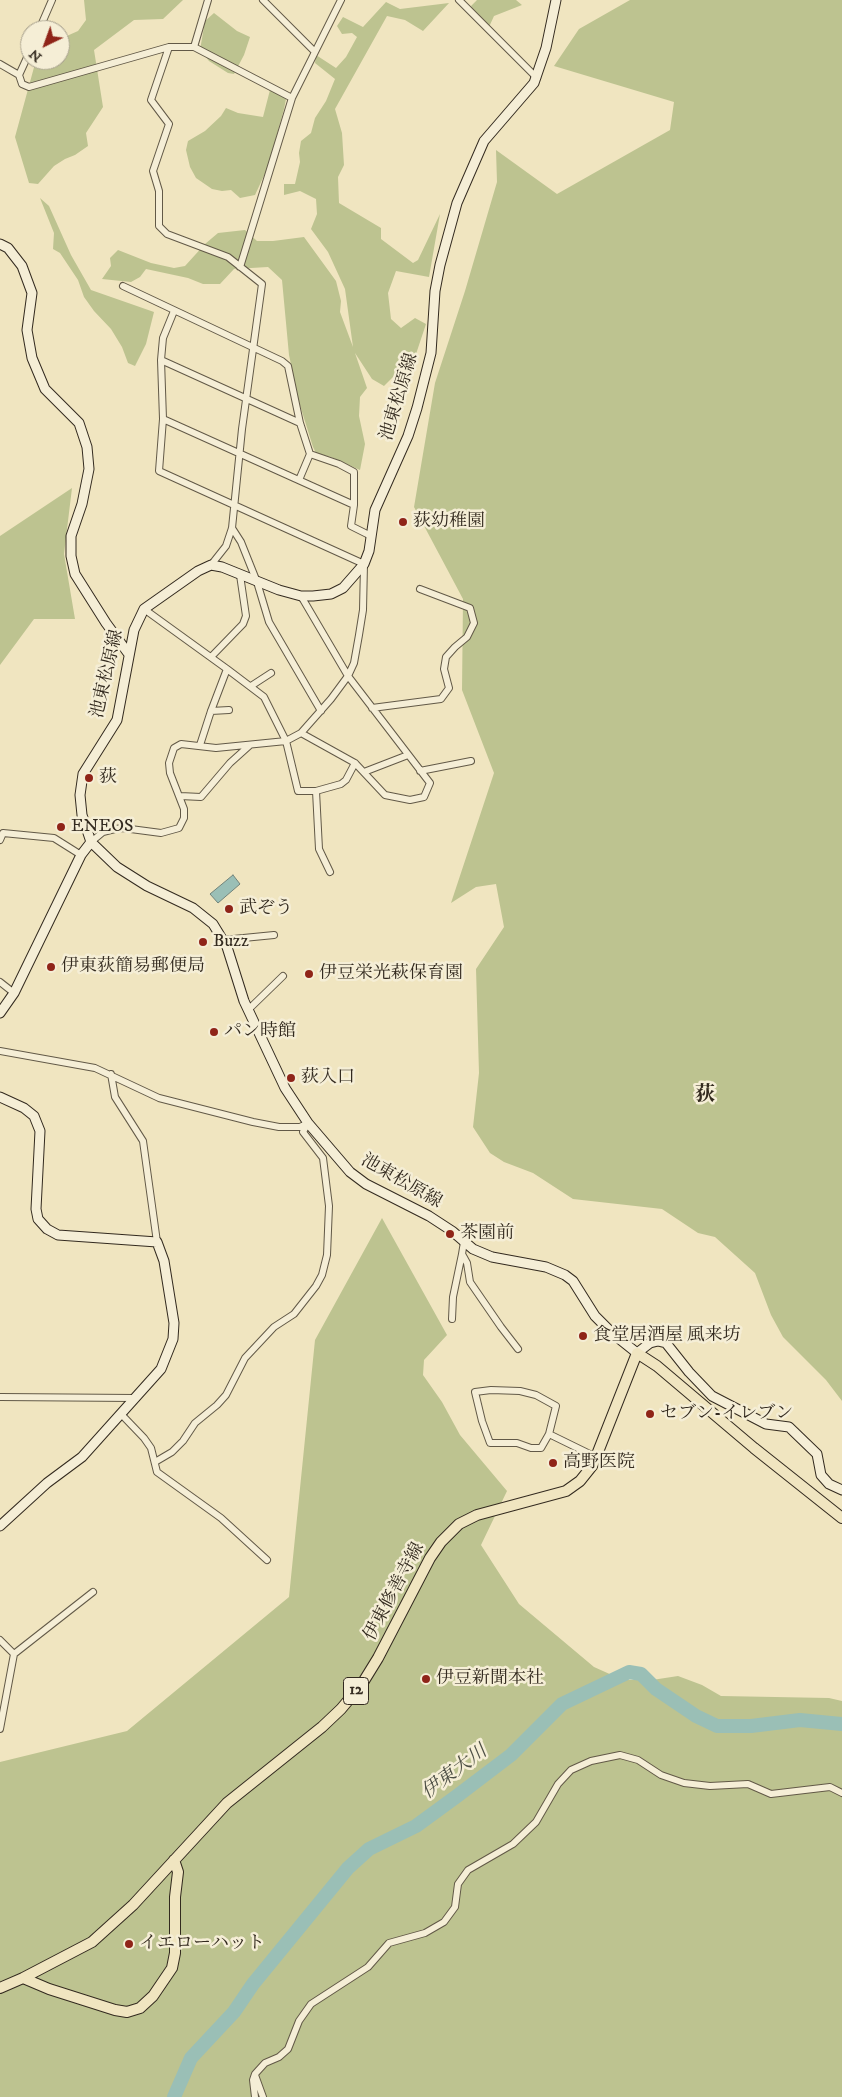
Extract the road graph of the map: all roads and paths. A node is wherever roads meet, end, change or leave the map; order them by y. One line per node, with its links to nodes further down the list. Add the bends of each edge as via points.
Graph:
1 (52, 0): 7 (street)
2 (208, 0): 9 (street)
3 (263, 0): 10 (street)
4 (341, 0): 10 (street)
5 (459, 0): 14 (street)
6 (556, 0): 14 (main road, 池東松原線)
7 (43, 20)
8 (169, 47): 9 (street); 13 (street, via 29,87 22,84); 17 (street, via 151,100 169,124 153,171 159,191 159,226 167,234 228,257)
9 (194, 47): 15 (street)
10 (314, 52): 15 (street)
11 (0, 64): 13 (street)
12 (21, 70): 13 (street)
13 (19, 75)
14 (537, 78): 31 (main road, 池東松原線, via 484,141 457,202 435,291 432,353 408,436 375,510)
15 (292, 98): 17 (street)
16 (0, 244): 39 (main road, via 8,248 22,266 32,293 27,330 32,358 45,388 79,423 87,447 89,469 71,536 75,574)
17 (240, 267): 20 (street, via 262,284)
18 (123, 286): 19 (street)
19 (174, 312): 20 (street); 21 (street, via 163,338)
20 (252, 346): 22 (street); 24 (street, via 288,366)
21 (162, 360): 22 (street); 23 (street)
22 (247, 400): 24 (street); 25 (street)
23 (162, 419): 25 (street); 28 (street, via 159,471)
24 (300, 423): 26 (street)
25 (240, 453): 27 (street); 28 (street)
26 (310, 454): 27 (street); 29 (street, via 354,472)
27 (299, 480): 29 (street)
28 (233, 504): 30 (street); 32 (street)
29 (354, 505): 31 (street, via 351,526)
30 (232, 528): 33 (street, via 226,546); 35 (street)
31 (371, 536): 32 (main road, 池東松原線)
32 (364, 564): 37 (main road, 池東松原線, via 343,588 321,596); 43 (street, via 360,626 354,663)
33 (211, 565): 34 (main road, 池東松原線); 38 (main road)
34 (240, 575): 35 (main road, 池東松原線); 40 (street, via 246,616 244,624)
35 (258, 582): 37 (main road, 池東松原線); 48 (street, via 269,622)
36 (420, 588): 45 (street, via 470,608 474,623 467,637 446,657 444,669 449,688 441,699)
37 (301, 596): 43 (street)
38 (144, 609): 39 (main road, 池東松原線); 40 (street)
39 (128, 653): 61 (main road, 池東松原線, via 117,720 82,779 82,815)
40 (211, 657): 41 (street)
41 (227, 669): 44 (street); 47 (street)
42 (271, 673): 44 (street)
43 (348, 676): 45 (street); 48 (street)
44 (251, 686): 50 (street, via 264,697)
45 (372, 708): 53 (street)
46 (229, 710): 47 (street)
47 (210, 711): 52 (street)
48 (321, 711): 49 (street)
49 (301, 732): 50 (street); 55 (street)
50 (286, 741): 51 (street); 58 (street, via 298,791)
51 (250, 745): 52 (street); 59 (street, via 201,797)
52 (200, 746): 59 (street, via 181,744 170,756 170,773)
53 (408, 755): 56 (street); 57 (street)
54 (471, 761): 56 (street)
55 (355, 763): 57 (street); 58 (street, via 341,784)
56 (420, 771): 57 (street, via 430,783 424,797 410,800 385,795)
57 (364, 772)
58 (316, 791): 63 (street, via 319,849)
59 (180, 796): 61 (street, via 184,818 178,828 160,833 115,829 104,832)
60 (0, 840): 62 (street, via 3,833 54,838)
61 (91, 842): 62 (main road); 65 (main road, 池東松原線, via 117,868 193,908 213,924)
62 (80, 855): 68 (main road)
63 (330, 872)
64 (274, 935): 65 (street)
65 (223, 940): 69 (main road, 池東松原線)
66 (283, 976): 69 (street)
67 (0, 982): 68 (street)
68 (14, 993): 70 (main road)
69 (248, 1010): 74 (main road, 池東松原線, via 285,1088)
70 (0, 1013)
71 (0, 1051): 72 (street, via 95,1068)
72 (110, 1074): 74 (street, via 159,1098 253,1122 300,1128); 75 (street, via 115,1097 143,1141)
73 (0, 1097): 75 (main road, via 34,1116 40,1131 36,1209 38,1219 47,1229 58,1235)
74 (308, 1122): 76 (main road, 池東松原線, via 350,1172 366,1184 429,1216); 86 (street, via 303,1132 323,1158 329,1206 327,1254 322,1275 294,1314 274,1327 245,1358 218,1405 195,1422 172,1452)
75 (157, 1242): 82 (main road, via 173,1304 173,1339 161,1369)
76 (464, 1242): 77 (street); 80 (main road, 池東松原線, via 492,1257 546,1267 565,1275 595,1316)
77 (462, 1254): 78 (street); 79 (street, via 470,1282)
78 (452, 1320)
79 (518, 1349)
80 (637, 1353): 85 (main road, 伊東修善寺線 / 12); 87 (main road, via 658,1341 666,1343 712,1396 766,1424 789,1427 817,1454 821,1475 829,1484); 88 (main road)
81 (0, 1397): 82 (street)
82 (135, 1398): 83 (main road)
83 (121, 1414): 86 (street, via 144,1438); 89 (main road, via 82,1457 47,1483)
84 (549, 1434): 84 (street, via 541,1448 518,1443 490,1443 475,1392 520,1391 556,1406); 85 (street)
85 (596, 1457): 96 (main road, 伊東修善寺線 / 12, via 580,1481 566,1491 477,1515 459,1524 430,1558 378,1658 341,1709 227,1803)
86 (155, 1462): 90 (street, via 157,1472 221,1518)
87 (842, 1490)
88 (842, 1518)
89 (0, 1526)
90 (267, 1560)
91 (93, 1592): 93 (street)
92 (0, 1640): 93 (street)
93 (14, 1654): 94 (street)
94 (0, 1729)
95 (842, 1792): 99 (street, via 830,1787 772,1794 748,1784 710,1786 684,1783 661,1776 638,1760 620,1755 591,1761 570,1770 536,1822 513,1844 468,1870 458,1884 455,1907 444,1922 424,1933 389,1943 368,1967 316,1999 299,2021 288,2050 265,2063)
96 (174, 1860): 97 (main road, 伊東修善寺線 / 12, via 133,1906 92,1942); 97 (main road, via 178,1872 172,1968 153,1996 140,2008 127,2012 115,2010)
97 (23, 1978): 98 (main road, 伊東修善寺線 / 12)
98 (0, 1988)
99 (255, 2074): 100 (street); 101 (street)
100 (255, 2097)
101 (263, 2097)

